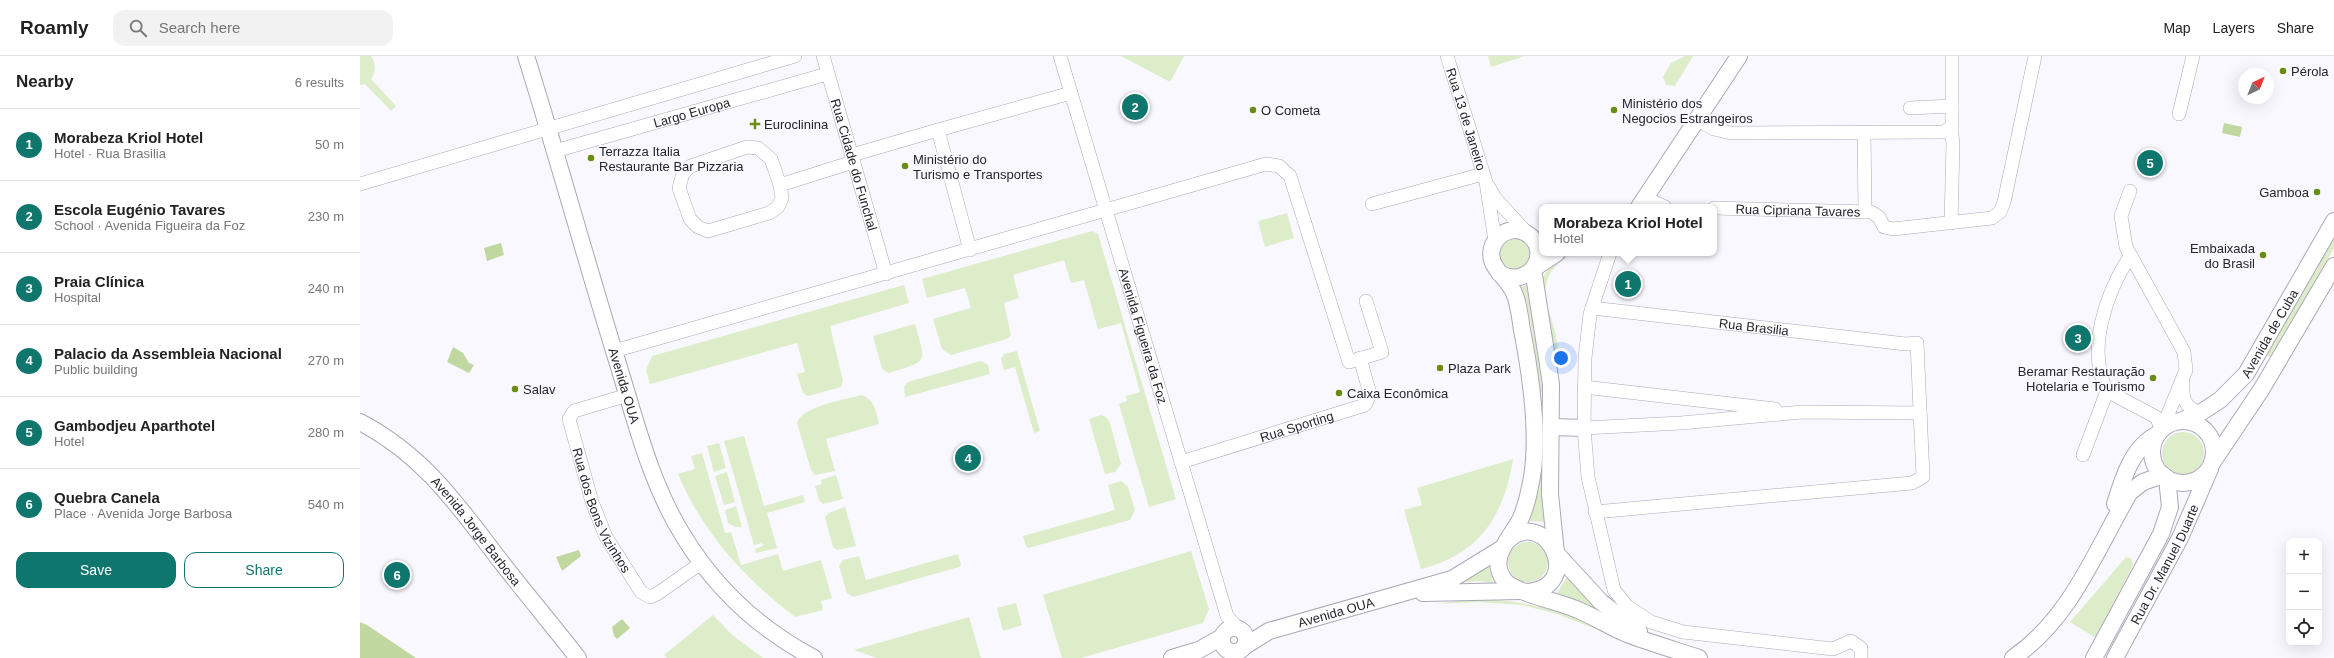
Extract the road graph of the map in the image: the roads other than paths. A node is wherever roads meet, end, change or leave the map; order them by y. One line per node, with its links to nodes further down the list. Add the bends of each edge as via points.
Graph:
1 (526, 56): 16 (street, Avenida OUA)
2 (795, 56): 16 (street, Largo Europa)
3 (823, 56): 10 (street, Rua Cidade do Funchal)
4 (1060, 56): 11 (street, Avenida Figueira da Foz)
5 (1448, 56): 22 (street, Rua 13 de Janeiro)
6 (1739, 56): 15 (street)
7 (1952, 56): 12 (street)
8 (2035, 56): 32 (street, Rua Cipriana Tavares, via 2000,212 1992,218)
9 (2193, 56): 14 (street)
10 (827, 74): 20 (street, Largo Europa); 21 (street, Rua Cidade do Funchal)
11 (1071, 93): 18 (street); 29 (street, Avenida Figueira da Foz)
12 (1952, 106): 13 (street); 17 (street)
13 (1910, 108)
14 (2179, 114)
15 (1696, 119): 19 (street, via 1714,129 1731,133); 26 (street)
16 (548, 128): 20 (street, Avenida OUA); 23 (street, Largo Europa)
17 (1951, 129): 19 (street, via 1944,132); 32 (street)
18 (938, 130): 21 (street); 35 (street)
19 (1864, 132): 30 (street)
20 (555, 151): 45 (street, Avenida OUA)
21 (852, 158): 24 (street); 42 (street, Rua Cidade do Funchal)
22 (1484, 178): 27 (street); 33 (street, Rua 13 de Janeiro, via 1495,198); 34 (street, Rua 13 de Janeiro)
23 (360, 184)
24 (780, 185): 24 (street, via 768,154 752,146 691,166 683,173 679,183 690,219 698,227 708,230 774,210 782,198)
25 (2130, 192): 38 (street, via 2121,221)
26 (1642, 202)
27 (1372, 204)
28 (1717, 208): 30 (street, Rua Cipriana Tavares)
29 (1106, 210): 35 (street); 46 (street, via 1266,164 1282,167 1290,176 1349,362); 60 (street, Avenida Figueira da Foz)
30 (1865, 212): 32 (street, Rua Cipriana Tavares, via 1875,214 1888,229)
31 (2334, 221): 53 (street, Avenida de Cuba, via 2246,374 2220,400)
32 (1951, 223)
33 (1535, 235): 34 (street, via 1521,231 1506,232); 40 (street, via 1537,262)
34 (1495, 240): 41 (street, via 1492,261)
35 (970, 250): 42 (street)
36 (1553, 256): 40 (street)
37 (1609, 256): 44 (street)
38 (2130, 256): 47 (street, via 2184,352); 49 (street, via 2113,287 2105,312 2098,362)
39 (2334, 266): 61 (street, Avenida de Cuba, via 2261,390)
40 (1534, 269): 41 (street, via 1528,274 1513,278); 56 (street, via 1551,384)
41 (1499, 272): 65 (street, via 1515,295 1520,316 1531,387 1533,439 1533,475 1526,506)
42 (886, 274): 45 (street)
43 (1366, 301): 46 (street, via 1382,352)
44 (1592, 308): 48 (street, via 1587,335); 52 (street, Rua Brasilia, via 1906,344 1917,343)
45 (614, 351): 50 (street, Avenida OUA)
46 (1360, 358): 60 (street, Rua Sporting, via 1370,394 1365,405)
47 (2184, 376): 53 (street, via 2182,393 2185,404 2189,409); 58 (street)
48 (1584, 387): 51 (street); 57 (street)
49 (2107, 391): 58 (street, via 2156,418); 59 (street)
50 (628, 395): 67 (street, Avenida OUA, via 658,488 671,515); 67 (street, Rua dos Bons Vizinhos, via 574,411 569,419 592,502 606,537 641,592 650,597)
51 (1802, 412): 52 (street); 57 (street, via 1681,423)
52 (1920, 413): 63 (street, via 1923,477 1912,483)
53 (2200, 413): 54 (street, Avenida de Cuba)
54 (2180, 421): 58 (street); 61 (street, via 2196,424 2208,434 2214,448)
55 (360, 422): 73 (street, Avenida Jorge Barbosa, via 395,442 431,474 465,512)
56 (1552, 427): 57 (street); 66 (street, via 1550,494)
57 (1584, 428): 63 (street, via 1588,477)
58 (2160, 432): 62 (street, via 2153,446 2153,456 2157,468); 64 (street, via 2148,439 2130,463)
59 (2083, 455)
60 (1181, 462): 70 (street, Avenida Figueira da Foz)
61 (2211, 466): 62 (street, via 2202,477 2189,483); 80 (street, Rua Dr. Manuel Duarte, via 2180,538)
62 (2165, 477): 64 (street, via 2143,482 2130,492); 79 (street, Rua Dr. Manuel Duarte, via 2170,507 2161,534)
63 (1595, 512): 72 (street, via 1614,590 1627,606 1651,622 1684,632)
64 (2106, 534): 78 (street, via 2093,563 2066,605 2035,640)
65 (1503, 547): 66 (street, via 1518,534 1530,532 1546,539); 68 (street, via 1498,560 1500,572 1506,582); 69 (street, Avenida OUA, via 1452,579)
66 (1556, 553): 68 (street, via 1556,570 1552,580 1536,591); 71 (street, via 1601,602)
67 (701, 563): 74 (street, Avenida OUA, via 764,627)
68 (1523, 591): 69 (street, Avenida OUA); 71 (street, via 1578,610 1626,633)
69 (1403, 594): 70 (street, Avenida OUA, via 1269,631)
70 (1233, 638): 75 (street, Avenida OUA)
71 (1664, 647): 76 (street)
72 (1836, 654): 77 (street, via 1846,642 1855,642 1861,648)
73 (578, 658)
74 (814, 658)
75 (1172, 658)
76 (1699, 658)
77 (1861, 658)
78 (2013, 658)
79 (2094, 658)
80 (2115, 658)

